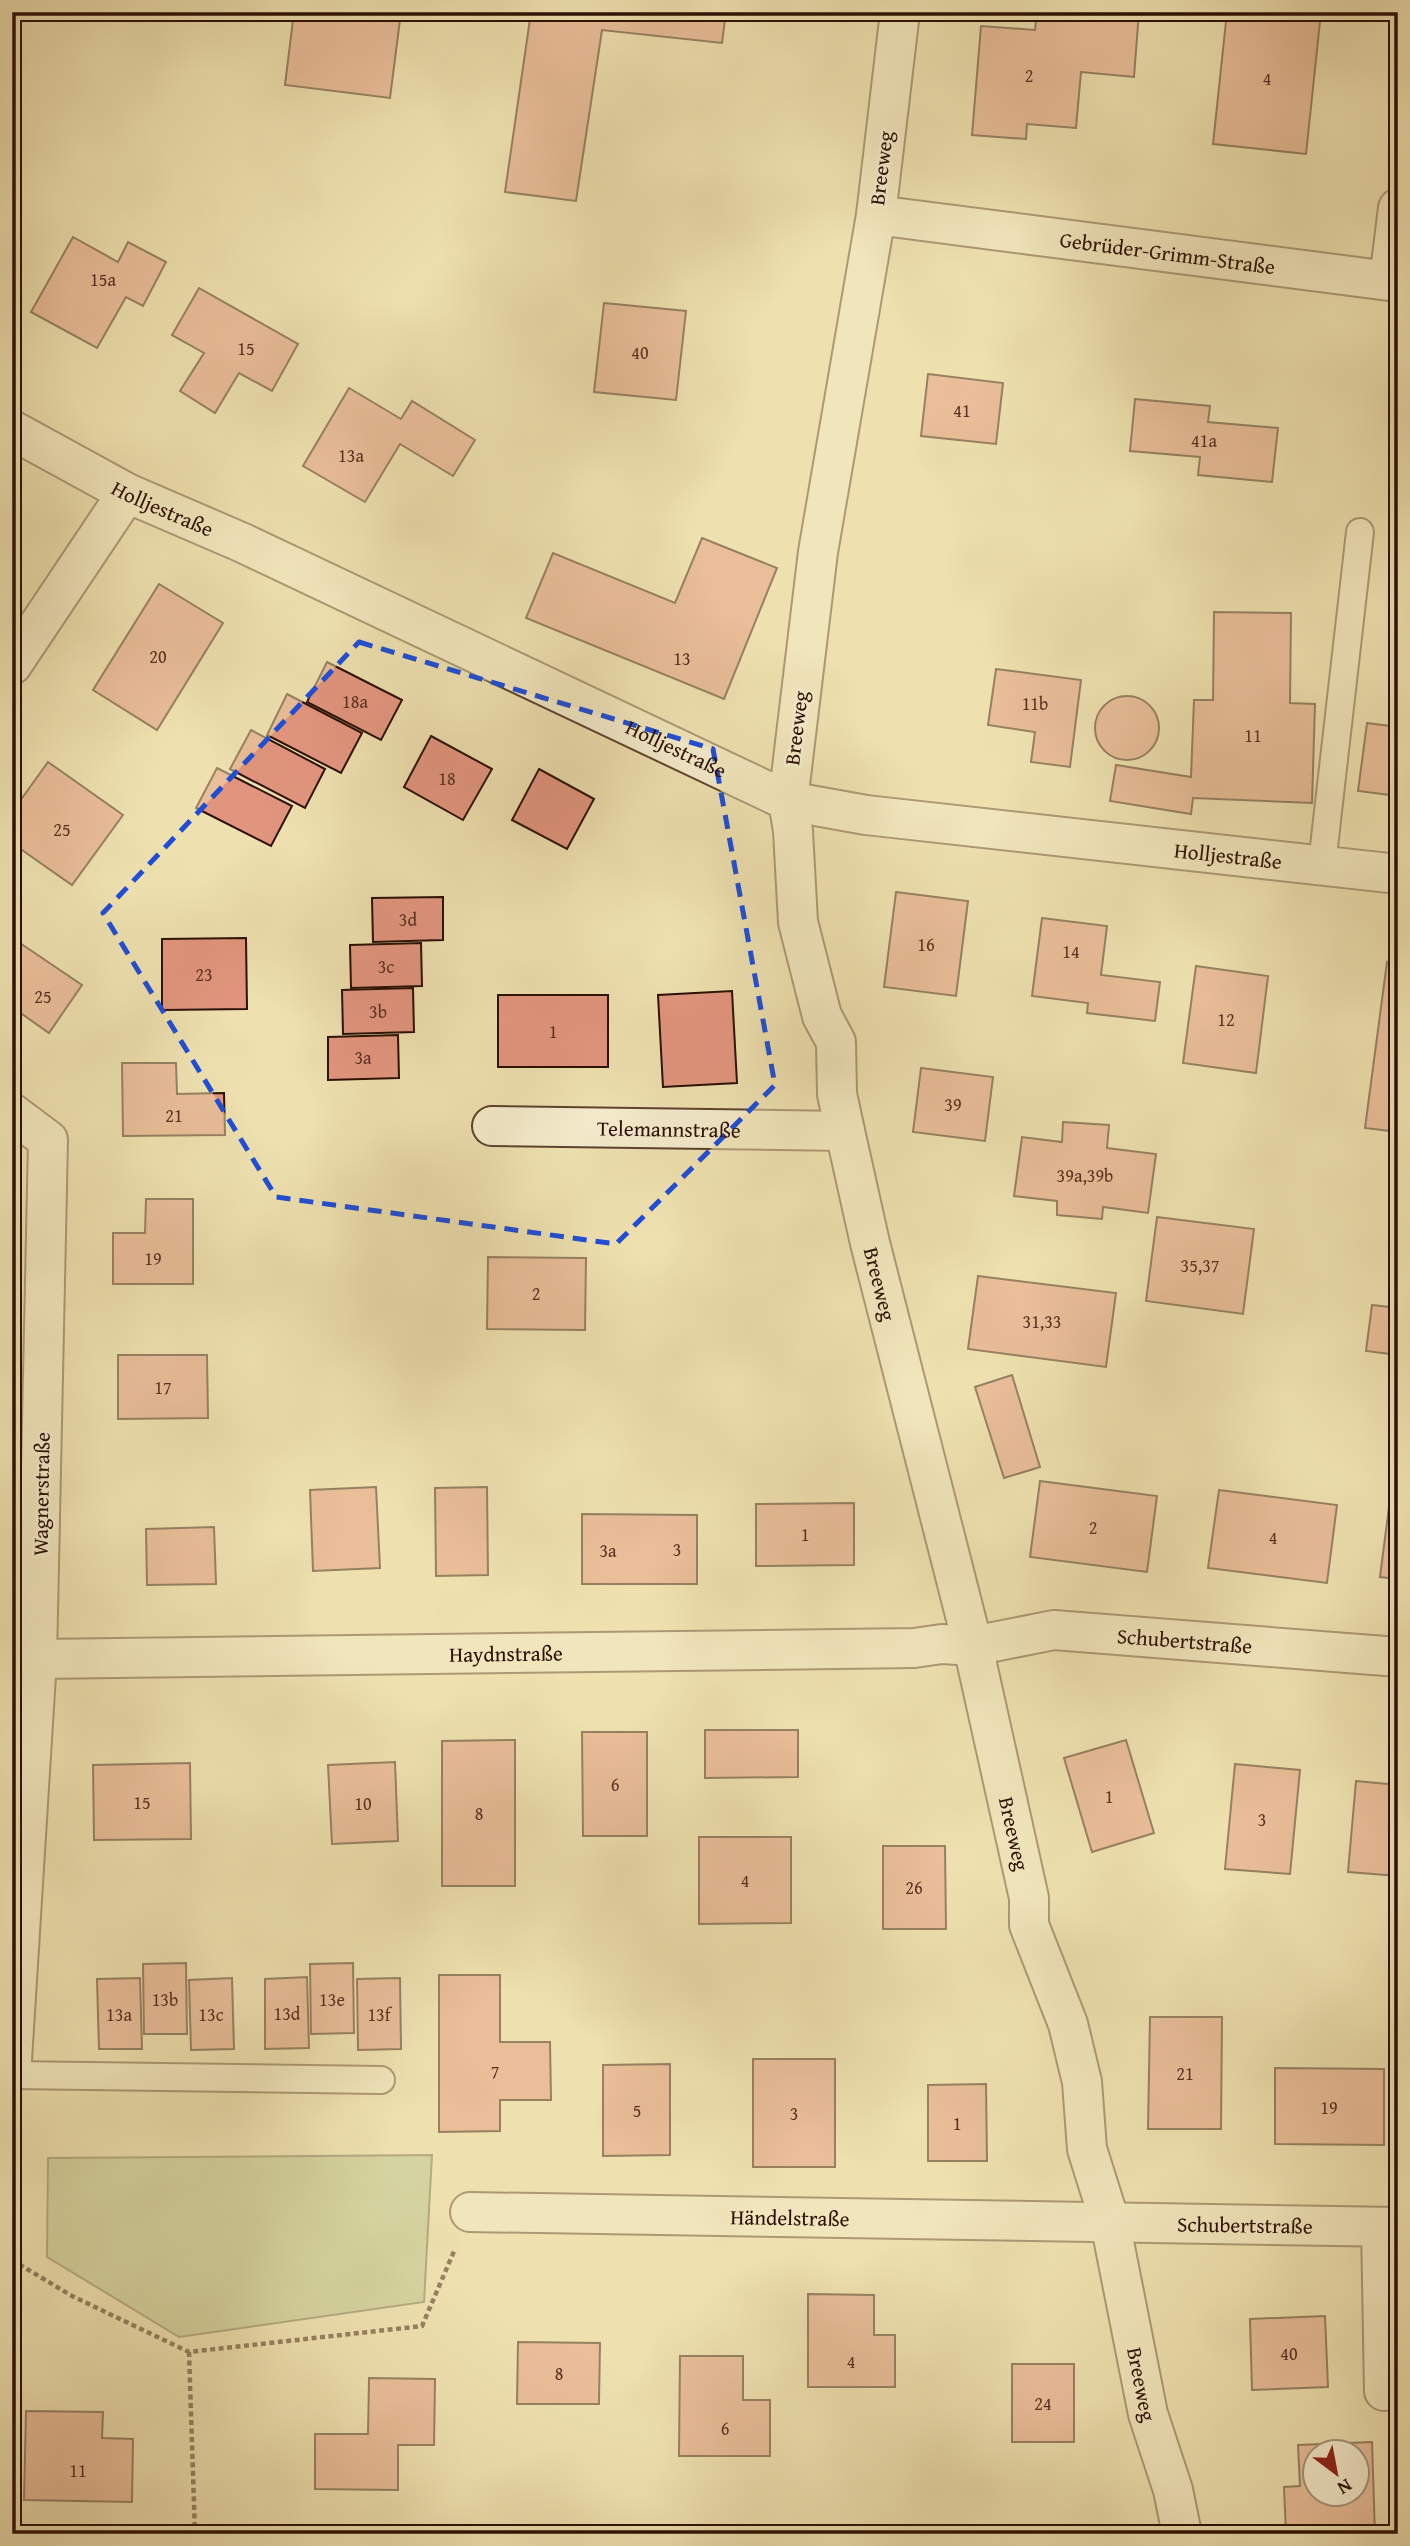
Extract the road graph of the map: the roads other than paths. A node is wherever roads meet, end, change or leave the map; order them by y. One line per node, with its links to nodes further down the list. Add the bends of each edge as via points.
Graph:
1 (900, 12): 3 (street, Breeweg)
2 (1398, 208): 3 (street, Gebrüder-Grimm-Straße, via 1389,281)
3 (876, 215): 8 (street, Breeweg, via 818,552)
4 (12, 430): 5 (street, Holljestraße)
5 (127, 493): 7 (street); 8 (street, Holljestraße, via 243,543)
6 (1360, 532): 9 (lane)
7 (12, 666)
8 (788, 801): 9 (street, Holljestraße, via 866,815); 13 (street, Breeweg, via 798,922 822,1016 836,1042 837,1094)
9 (1322, 864): 10 (street, Holljestraße)
10 (1398, 874)
11 (12, 1113): 16 (street, Wagnerstraße, via 48,1140)
12 (492, 1126): 13 (street, Telemannstraße)
13 (845, 1131): 14 (street, Breeweg)
14 (973, 1646): 15 (street, Schubertstraße, via 1054,1630); 16 (street, Haydnstraße); 21 (street, Breeweg, via 1029,1898 1029,1925 1068,2024 1083,2082 1087,2149)
15 (1398, 1657)
16 (37, 1659): 17 (street, Wagnerstraße)
17 (12, 2060)
18 (12, 2075): 19 (lane)
19 (381, 2080)
20 (470, 2212): 21 (street, Händelstraße)
21 (1110, 2222): 22 (street, Schubertstraße); 24 (street, Breeweg, via 1148,2414)
22 (1390, 2227): 23 (street, Schubertstraße)
23 (1384, 2391)
24 (1182, 2534)

